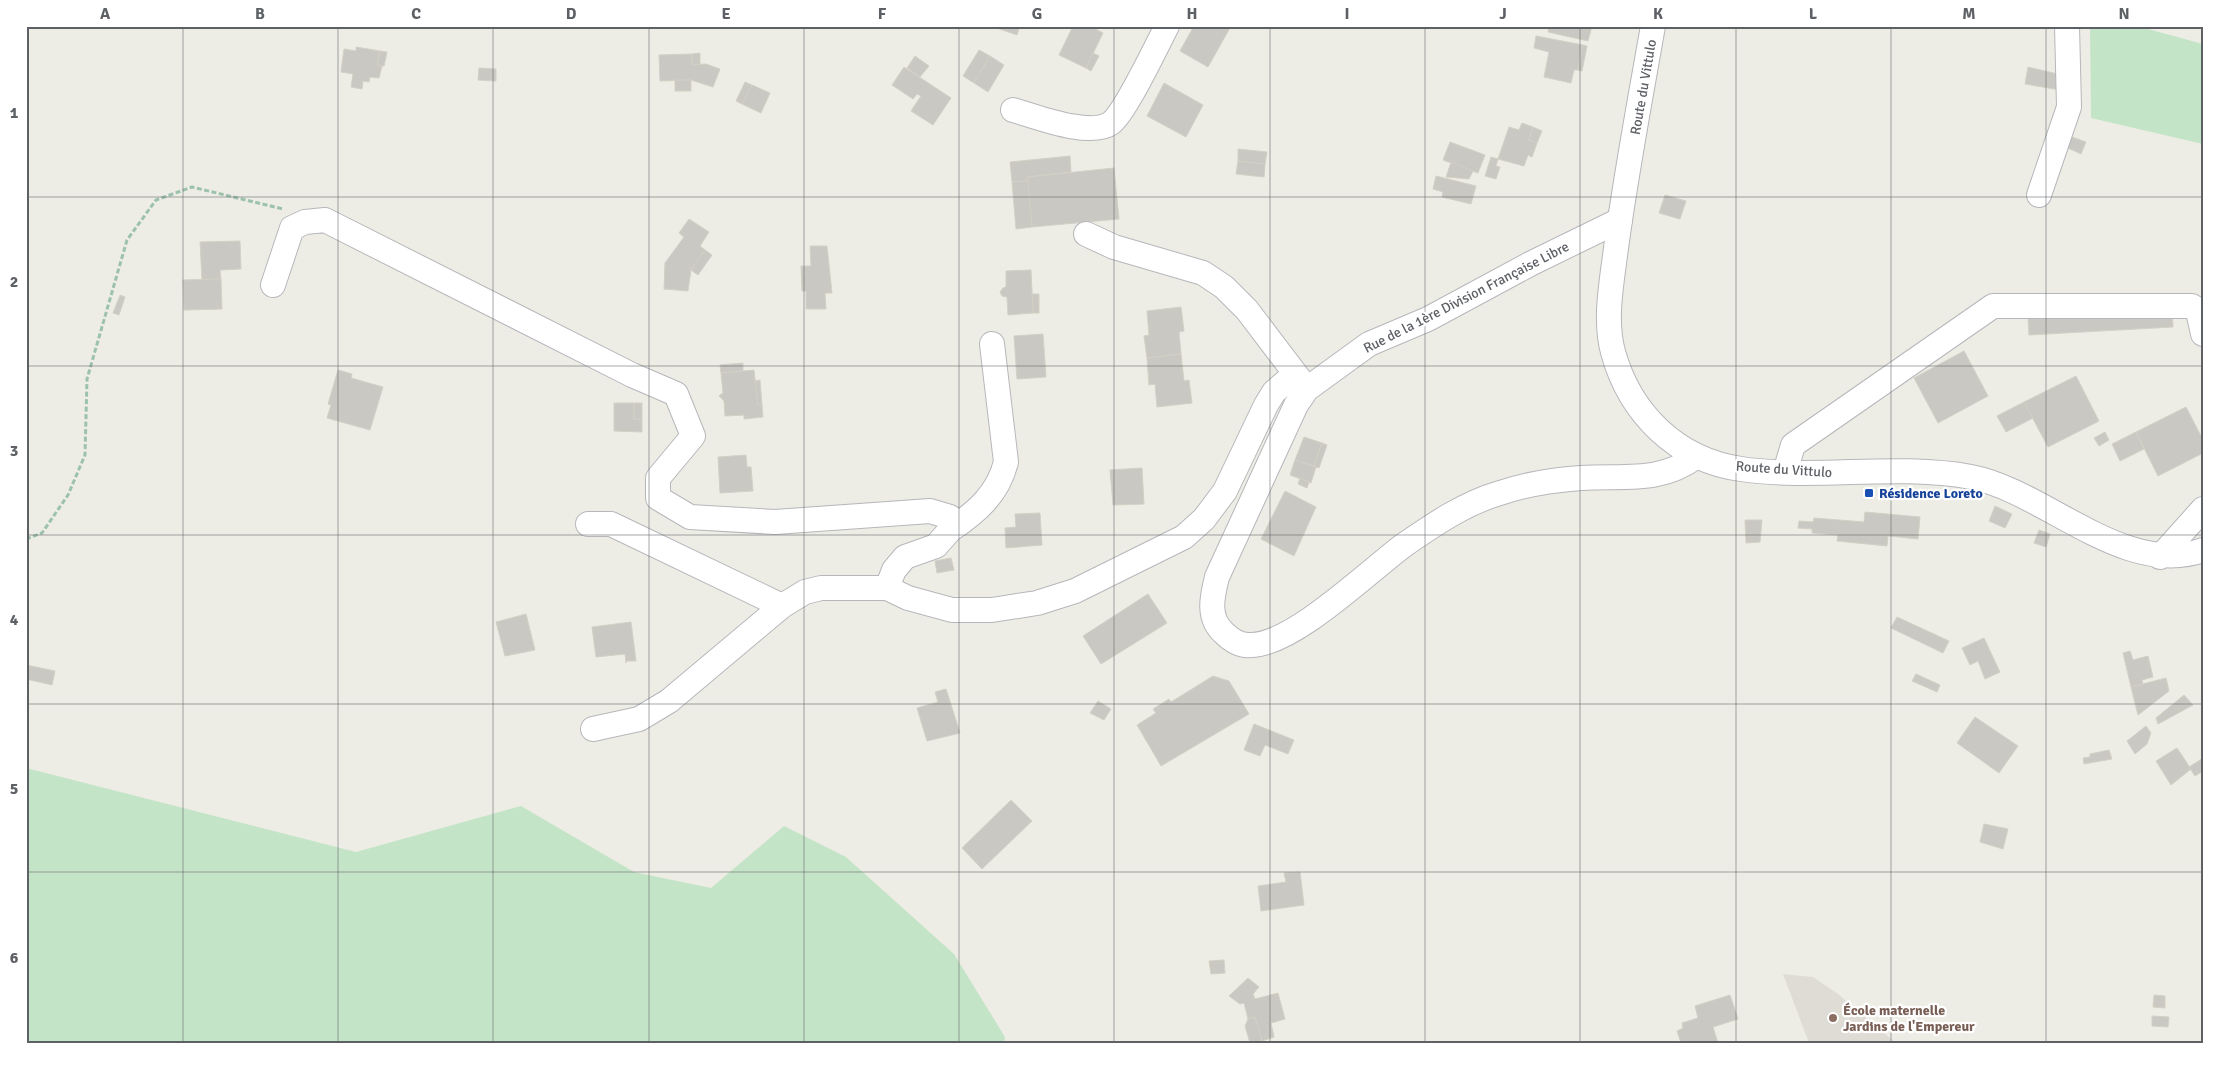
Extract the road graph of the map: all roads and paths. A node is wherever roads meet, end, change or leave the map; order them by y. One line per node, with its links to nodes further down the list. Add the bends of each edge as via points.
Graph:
1 (1167, 26): 4 (street, via 1125,104 1111,123 1101,127 1075,127)
2 (1653, 26): 7 (street, Route du Vittulo)
3 (2067, 26): 5 (street, via 2069,107)
4 (1013, 110)
5 (2039, 196)
6 (287, 210): 18 (path, via 192,187 156,200 127,240 87,379 85,455 68,495 42,533)
7 (1620, 220): 12 (street, Rue de la 1ère Division Française Libre, via 1428,319 1368,344); 13 (street, Route du Vittulo, via 1609,309 1613,350 1627,390 1655,428 1679,447)
8 (1086, 234): 12 (street, via 1114,247 1203,273 1224,287 1247,310)
9 (273, 284): 17 (street, via 292,228 305,222 325,220 632,375 676,394 693,436 658,478 658,498 690,517 775,522 930,511 950,517)
10 (2203, 334): 14 (street, via 2198,311 2192,306 1993,306 1794,445 1788,462)
11 (992, 344): 17 (street, via 1006,462 1002,479 990,498)
12 (1301, 381): 13 (street, Rue de la 1ère Division Française Libre, via 1296,405 1217,577 1211,598 1219,628 1232,640 1251,645 1279,638 1448,516 1498,493 1532,484 1581,478 1662,475); 21 (street, via 1274,392 1224,491 1204,519 1184,537 1075,591 1037,603 992,610 952,610 908,598)
13 (1698, 456): 14 (street, Route du Vittulo, via 1740,469)
14 (1789, 472): 20 (street, Route du Vittulo, via 1925,473 1972,477 2001,487 2127,548)
15 (2203, 510): 20 (street)
16 (588, 524): 22 (street, via 612,524)
17 (950, 530): 21 (street, via 936,546 905,557 894,570)
18 (26, 539)
19 (2203, 550): 20 (street, Route du Vittulo)
20 (2160, 557)
21 (887, 588): 22 (street, via 821,588 805,592)
22 (782, 606): 23 (street, via 669,701 640,719)
23 (593, 729)

